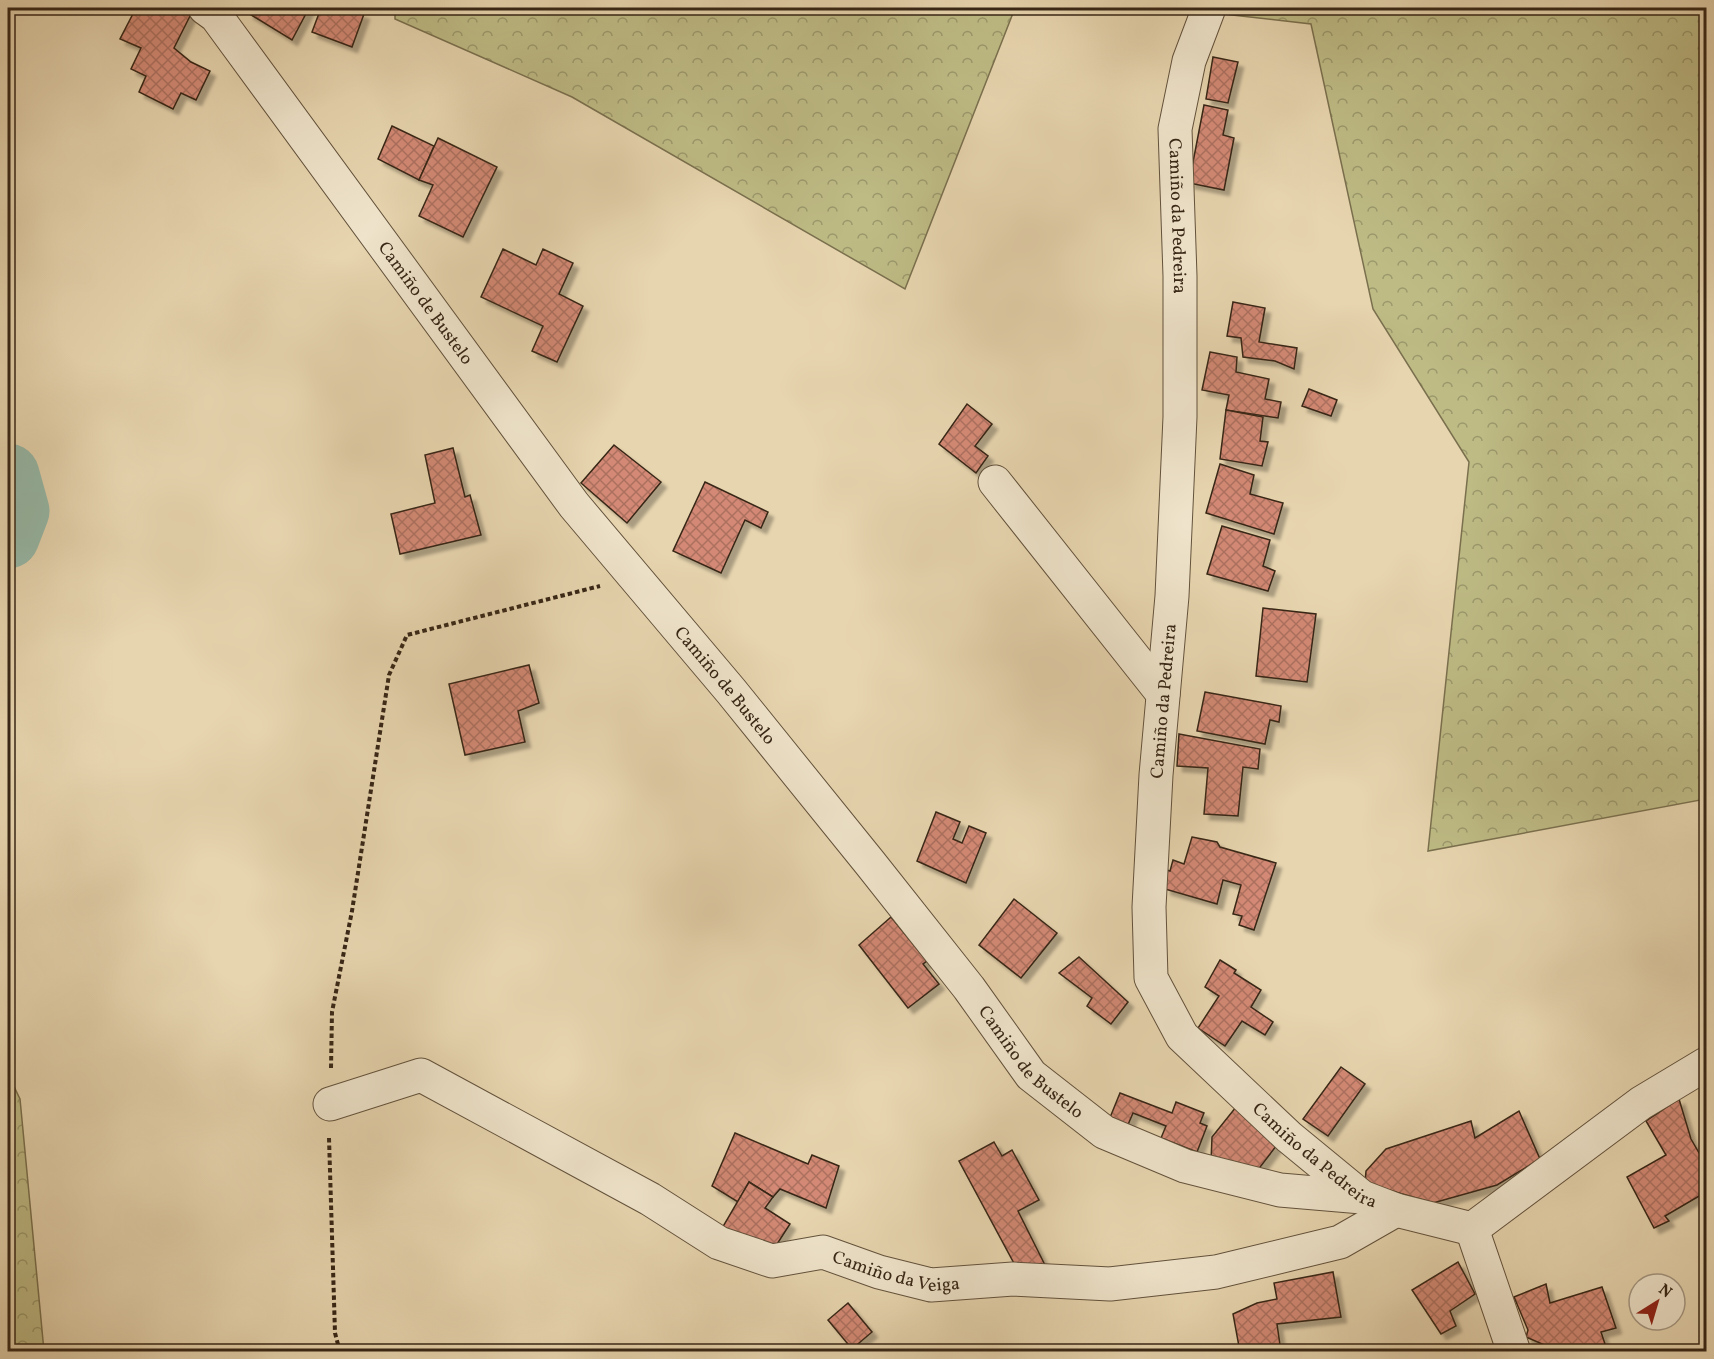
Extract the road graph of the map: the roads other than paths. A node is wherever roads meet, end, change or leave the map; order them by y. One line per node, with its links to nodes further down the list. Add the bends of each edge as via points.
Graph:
1 (205, 8): 7 (street, Camiño de Bustelo, via 216,16 574,505 870,863 969,988 1031,1075 1104,1132 1185,1166 1281,1190)
2 (1209, 8): 4 (street, Camiño da Pedreira, via 1189,61 1174,129 1180,417)
3 (995, 482): 4 (street)
4 (1163, 694): 7 (street, Camiño da Pedreira, via 1149,908 1151,978 1182,1036 1289,1137)
5 (1707, 1064): 9 (street, via 1641,1103)
6 (330, 1104): 8 (street, Camiño da Veiga, via 421,1075 650,1199 719,1243 772,1261 823,1252 931,1285 1013,1279 1110,1284 1216,1272 1340,1242)
7 (1362, 1197): 8 (street, Camiño da Pedreira)
8 (1396, 1210): 9 (street, Camiño da Pedreira)
9 (1472, 1229): 10 (street)
10 (1514, 1352)

